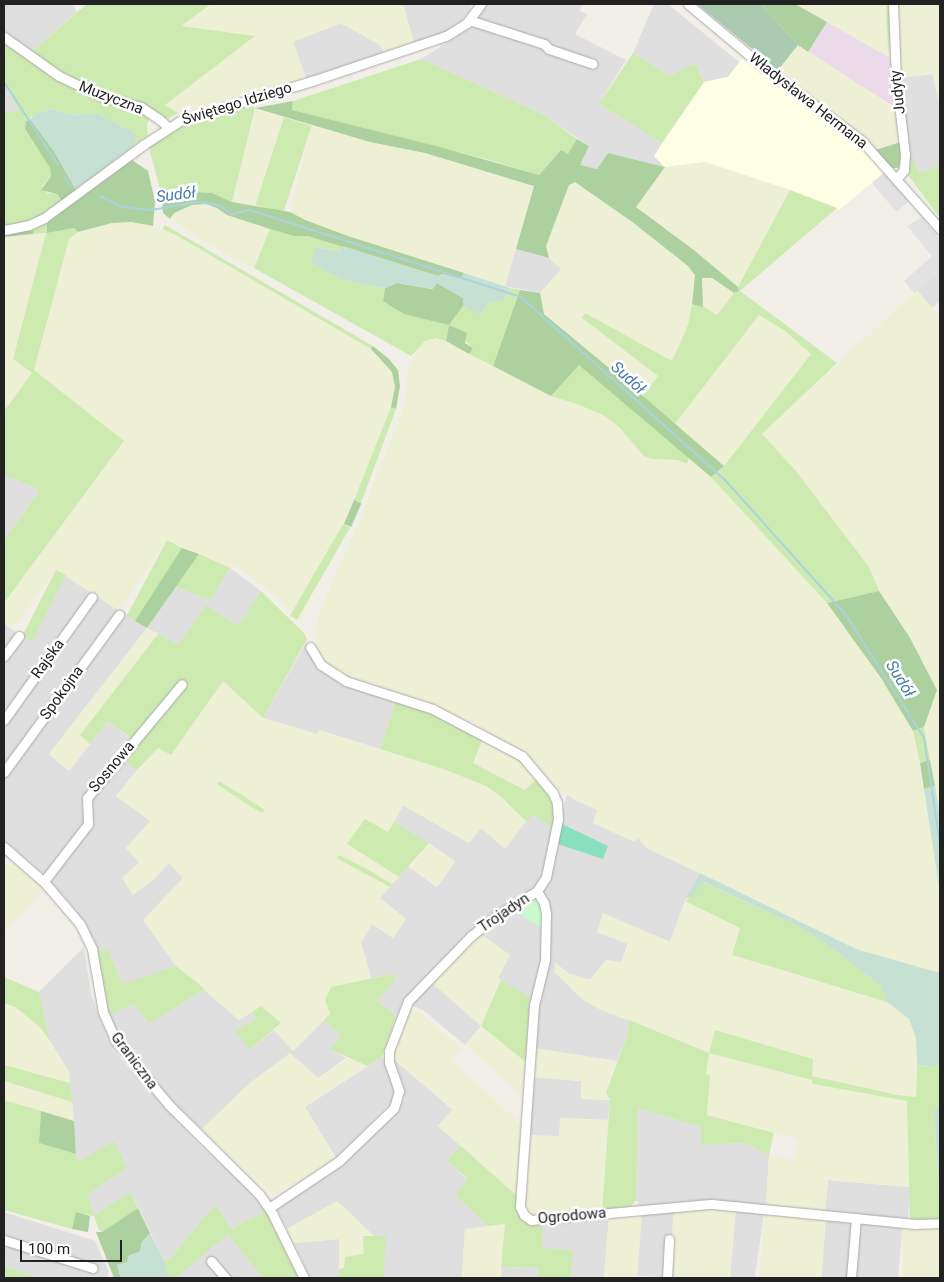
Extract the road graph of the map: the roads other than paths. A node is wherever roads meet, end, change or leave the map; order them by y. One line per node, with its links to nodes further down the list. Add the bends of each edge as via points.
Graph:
1 (481, 4): 4 (street, Świętego Idziego)
2 (688, 4): 8 (street, Władysława Hermana, via 861,140)
3 (893, 4): 8 (street, Judyty, via 896,79 905,154 904,170)
4 (470, 20): 6 (street); 7 (street, Świętego Idziego, via 453,32 414,48 199,113)
5 (4, 37): 7 (street, Muzyczna, via 59,76 101,96 141,108)
6 (593, 64)
7 (168, 128): 10 (street, Świętego Idziego, via 44,218)
8 (897, 178): 9 (street, Władysława Hermana)
9 (940, 229)
10 (4, 230)
11 (92, 597): 17 (street, Rajska)
12 (120, 615): 18 (street, Spokojna)
13 (19, 636): 15 (street)
14 (310, 647): 21 (street, Trojadyn, via 321,665 346,680 433,709 522,756 535,769 553,793 559,814 546,877)
15 (4, 656)
16 (182, 684): 20 (street, Sosnowa, via 87,798 88,824)
17 (4, 720)
18 (4, 772)
19 (4, 847): 20 (street, Graniczna)
20 (44, 881): 22 (street, Graniczna, via 75,917 88,938 94,954 103,1012 121,1049 164,1100 256,1190)
21 (536, 891): 22 (street, Trojadyn, via 471,936 408,1001 389,1051 389,1062 399,1091 394,1108 339,1161); 23 (street, Ogrodowa, via 546,913 545,960 534,1005 520,1207 524,1215 531,1220 712,1204)
22 (269, 1208): 30 (street, Graniczna)
23 (856, 1218): 24 (street, Ogrodowa); 32 (street)
24 (940, 1223)
25 (669, 1239): 31 (street)
26 (4, 1240): 28 (street)
27 (211, 1262): 29 (street)
28 (93, 1268)
29 (222, 1277)
30 (304, 1278)
31 (667, 1278)
32 (850, 1278)

